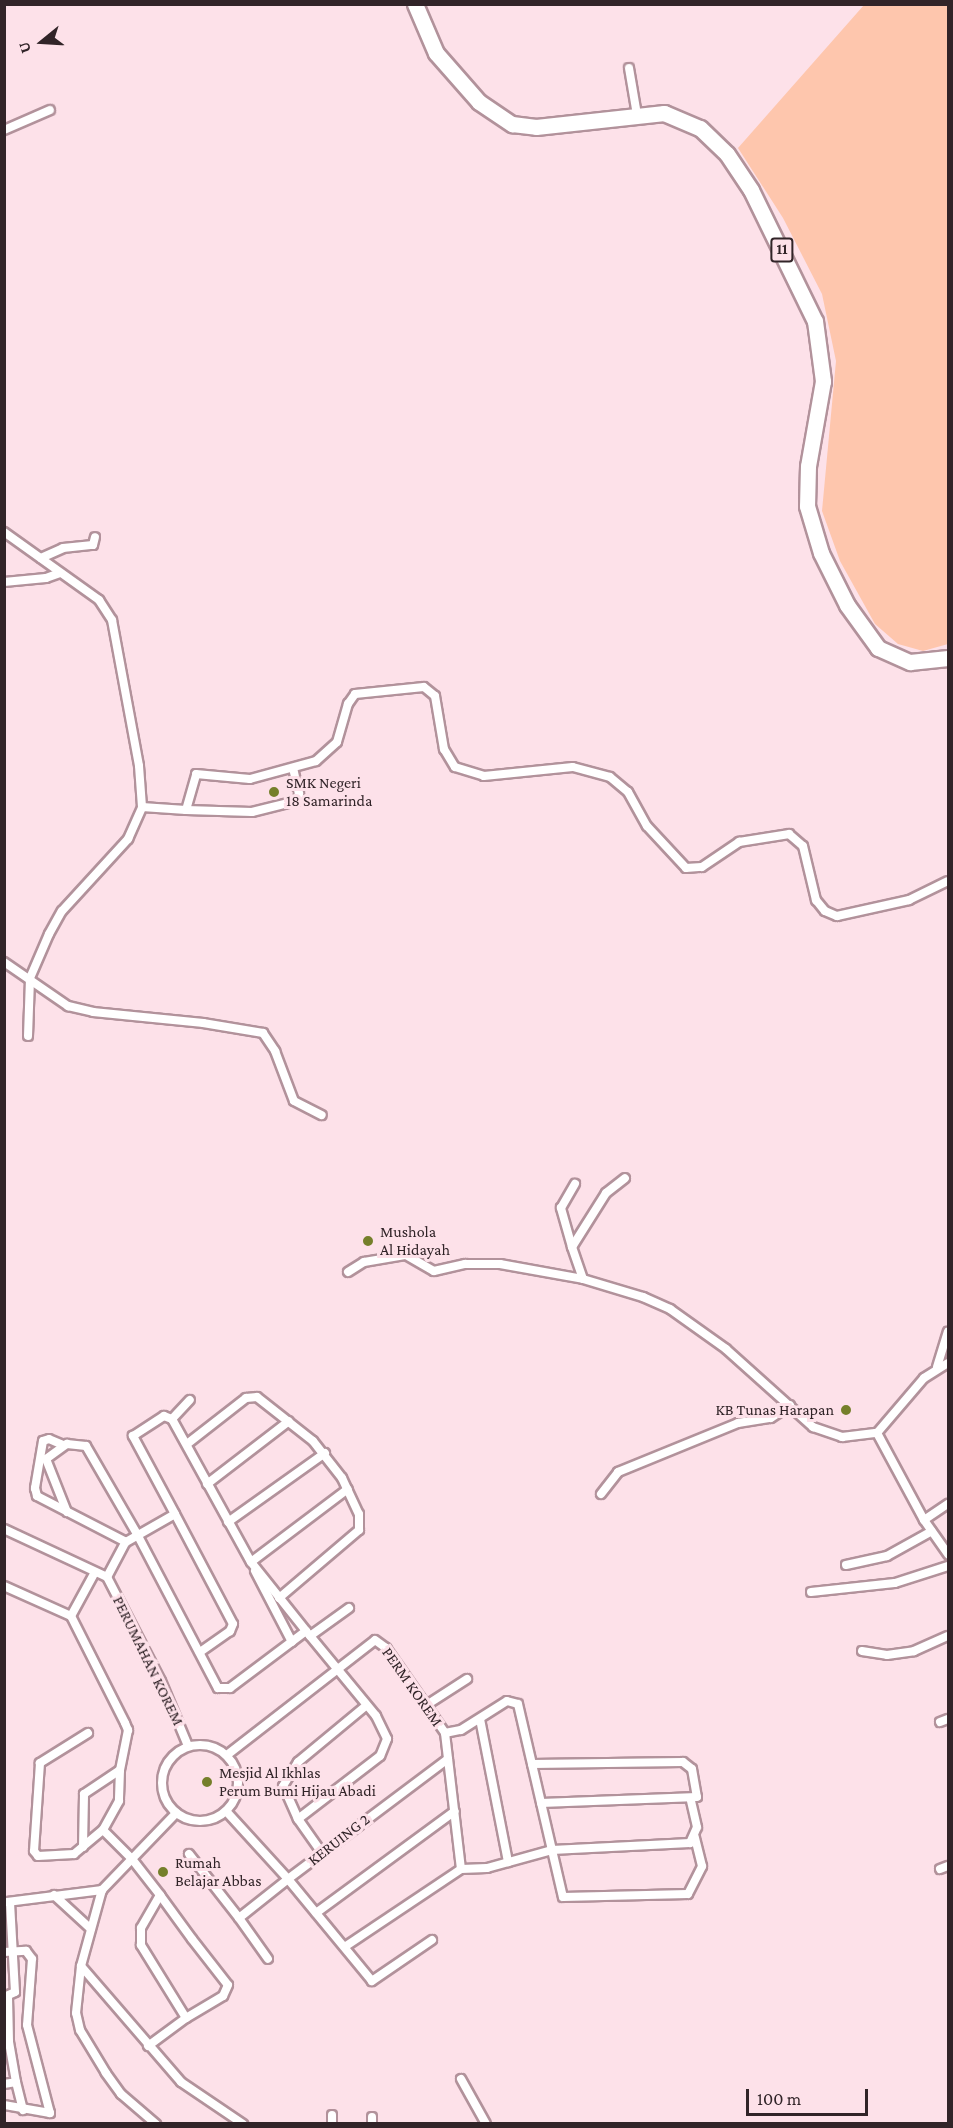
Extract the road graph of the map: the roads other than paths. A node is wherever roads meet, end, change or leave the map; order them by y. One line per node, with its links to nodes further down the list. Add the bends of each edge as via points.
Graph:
1 (415, 4): 4 (highway, 11, via 426,38 441,59 479,102 512,124 536,127)
2 (629, 68): 4 (street)
3 (50, 110): 5 (street)
4 (637, 115): 11 (highway, 11, via 664,113 714,140 751,190 806,300 819,341 823,381 808,466 807,506 821,553 847,605 878,648 897,658 926,662)
5 (4, 129)
6 (4, 532): 8 (street)
7 (95, 537): 8 (street, via 93,545 63,548)
8 (41, 558): 9 (street)
9 (60, 573): 10 (street); 13 (street, via 99,600 112,620 140,766)
10 (4, 582)
11 (948, 658)
12 (293, 769): 14 (street, via 239,780 196,774); 14 (street, via 299,794 296,801 252,812); 15 (street, via 316,761 332,749 355,694 424,687 435,696 444,749 455,766 484,776 573,767 610,777 628,792 647,826 686,868 702,867 739,842 789,834 802,846 816,900 825,911 837,916 909,900)
13 (142, 807): 14 (street); 17 (street, via 137,825 112,860 62,911)
14 (186, 810)
15 (948, 881)
16 (4, 962): 17 (street)
17 (30, 978): 18 (street); 19 (street, via 68,1006 93,1012 263,1033 269,1038 294,1101)
18 (28, 1036)
19 (322, 1115)
20 (625, 1178): 22 (street, via 610,1189)
21 (575, 1184): 22 (street, via 561,1208)
22 (572, 1247): 24 (street)
23 (348, 1272): 24 (street, via 364,1262 411,1256 434,1271 465,1264 501,1264)
24 (584, 1279): 29 (street, via 670,1309 726,1349)
25 (948, 1332): 27 (street)
26 (948, 1363): 27 (street)
27 (937, 1367): 32 (street)
28 (190, 1400): 30 (street)
29 (790, 1405): 32 (street, via 813,1427 828,1434); 39 (street, via 771,1418 738,1423 618,1472)
30 (172, 1419): 33 (street); 42 (street, via 164,1416 133,1436)
31 (289, 1421): 33 (street, via 257,1397 249,1397); 35 (street); 37 (street)
32 (877, 1433): 43 (street)
33 (187, 1444): 37 (street)
34 (63, 1445): 36 (street); 36 (street, via 45,1440); 47 (street, via 75,1442 86,1446)
35 (325, 1453): 38 (street); 44 (street)
36 (43, 1459): 41 (street); 41 (street, via 37,1496)
37 (207, 1484): 44 (street)
38 (348, 1489): 50 (street); 57 (street, via 358,1514 359,1530)
39 (601, 1494)
40 (948, 1504): 43 (street)
41 (67, 1512): 48 (street)
42 (175, 1514): 47 (street, PERUMAHAN KOREM); 64 (street, via 233,1624 230,1631)
43 (924, 1520): 46 (street)
44 (228, 1522): 50 (street)
45 (4, 1529): 53 (street, PERUMAHAN KOREM)
46 (932, 1531): 49 (street); 51 (street, via 887,1557)
47 (137, 1534): 48 (street, PERUMAHAN KOREM); 64 (street)
48 (126, 1542): 54 (street, PERUMAHAN KOREM)
49 (948, 1554)
50 (252, 1564): 57 (street); 62 (street)
51 (846, 1565)
52 (948, 1566): 56 (street, via 895,1583)
53 (95, 1572): 54 (street, PERUMAHAN KOREM); 59 (street)
54 (107, 1577): 72 (street, PERUMAHAN KOREM, via 161,1682)
55 (4, 1586): 59 (street)
56 (811, 1592)
57 (279, 1598): 60 (street)
58 (349, 1608): 60 (street)
59 (71, 1616): 76 (street, via 128,1730)
60 (308, 1633): 62 (street); 65 (street)
61 (948, 1636): 63 (street, via 914,1652)
62 (292, 1642): 64 (street, via 226,1690 218,1688)
63 (862, 1651)
64 (200, 1652)
65 (337, 1669): 67 (street); 68 (street, PERM KOREM, via 369,1643 379,1641); 73 (street, PERM KOREM)
66 (467, 1679): 68 (street)
67 (367, 1705): 82 (street, via 288,1772 284,1794); 82 (street, via 386,1732 387,1744 380,1755)
68 (425, 1706): 71 (street, PERM KOREM)
69 (480, 1719): 71 (street, PERM KOREM); 75 (street, PERM KOREM, via 507,1701 518,1704); 90 (street)
70 (88, 1733): 85 (street, via 40,1763 34,1851 38,1856 74,1854)
71 (445, 1733): 74 (street)
72 (188, 1746): 73 (street, via 215,1748); 81 (street, via 167,1763 162,1776 162,1789)
73 (226, 1755): 79 (street, via 234,1766 237,1790)
74 (448, 1759): 80 (street); 87 (street, KERUING 2)
75 (532, 1764): 77 (street, via 683,1762 692,1768 697,1797); 78 (street)
76 (120, 1770): 83 (street, via 118,1808); 85 (street, via 84,1794)
77 (691, 1800): 78 (street); 84 (street, via 697,1827)
78 (541, 1803): 86 (street)
79 (226, 1811): 81 (street, via 201,1821); 92 (street)
80 (455, 1811): 91 (street); 97 (street)
81 (176, 1813): 89 (street)
82 (298, 1819): 87 (street)
83 (103, 1830): 85 (street); 89 (street)
84 (695, 1837): 86 (street, via 690,1843); 86 (street, via 702,1866 688,1894 563,1897)
85 (83, 1847)
86 (552, 1850): 90 (street)
87 (322, 1853): 92 (street, KERUING 2)
88 (189, 1854): 98 (street)
89 (132, 1859): 93 (street); 95 (street)
90 (508, 1862): 91 (street)
91 (461, 1869): 101 (street)
92 (288, 1880): 97 (street); 98 (street, KERUING 2)
93 (102, 1890): 94 (street); 99 (street)
94 (54, 1895): 96 (street); 99 (street)
95 (163, 1899): 106 (street, via 141,1928 141,1945); 106 (street, via 228,1985 223,1996)
96 (7, 1902): 102 (street)
97 (316, 1912): 101 (street)
98 (239, 1918): 103 (street)
99 (92, 1929): 104 (street)
100 (432, 1940): 101 (street, via 375,1981)
101 (346, 1946)
102 (9, 1951): 105 (street, via 15,1992); 114 (street, via 26,1952 32,1959 27,2025)
103 (268, 1959)
104 (81, 1966): 108 (street); 116 (street, via 76,2013 80,2030 121,2094)
105 (6, 1997): 107 (street)
106 (186, 2018): 108 (street)
107 (7, 2042): 110 (street)
108 (148, 2046): 117 (street, via 181,2082)
109 (461, 2079): 118 (street)
110 (16, 2082): 111 (street); 113 (street)
111 (4, 2084)
112 (4, 2105): 113 (street)
113 (23, 2110): 114 (street)
114 (50, 2113): 115 (street)
115 (52, 2124)
116 (156, 2124)
117 (243, 2124)
118 (486, 2124)

